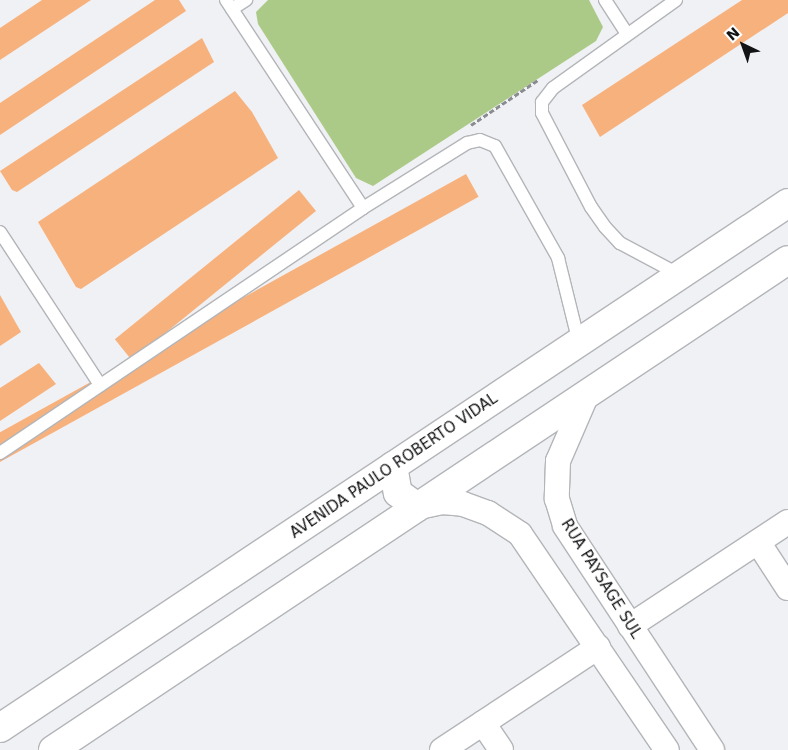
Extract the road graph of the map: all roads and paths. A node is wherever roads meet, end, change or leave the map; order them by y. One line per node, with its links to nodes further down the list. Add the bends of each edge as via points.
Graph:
1 (246, 0): 4 (lane)
2 (605, 0): 5 (lane)
3 (676, 0): 5 (lane)
4 (229, 5): 9 (lane)
5 (626, 32): 12 (lane, via 553,88 542,102 542,113 590,207 605,227 620,243)
6 (544, 76): 7 (path)
7 (461, 131)
8 (788, 203): 12 (street, AVENIDA PAULO ROBERTO VIDAL)
9 (363, 208): 13 (lane, via 467,142 480,140 495,146 558,258); 14 (lane)
10 (0, 232): 14 (lane)
11 (788, 260): 15 (street)
12 (680, 276): 13 (street, AVENIDA PAULO ROBERTO VIDAL)
13 (579, 342): 17 (street, AVENIDA PAULO ROBERTO VIDAL)
14 (100, 386): 16 (lane)
15 (587, 394): 18 (street); 22 (street, RUA PAYSAGE SUL, via 558,461 557,499 565,526)
16 (0, 453)
17 (393, 466): 18 (street, via 398,493); 25 (street, AVENIDA PAULO ROBERTO VIDAL)
18 (417, 507): 23 (street, via 442,502 463,504 488,513 520,534); 26 (street)
19 (788, 522): 20 (street)
20 (758, 542): 21 (street); 22 (street)
21 (788, 588)
22 (630, 626): 30 (street, RUA PAYSAGE SUL)
23 (598, 646): 24 (street); 29 (street)
24 (483, 723): 27 (street); 28 (street)
25 (0, 728)
26 (52, 750)
27 (442, 750)
28 (501, 750)
29 (667, 750)
30 (712, 750)

